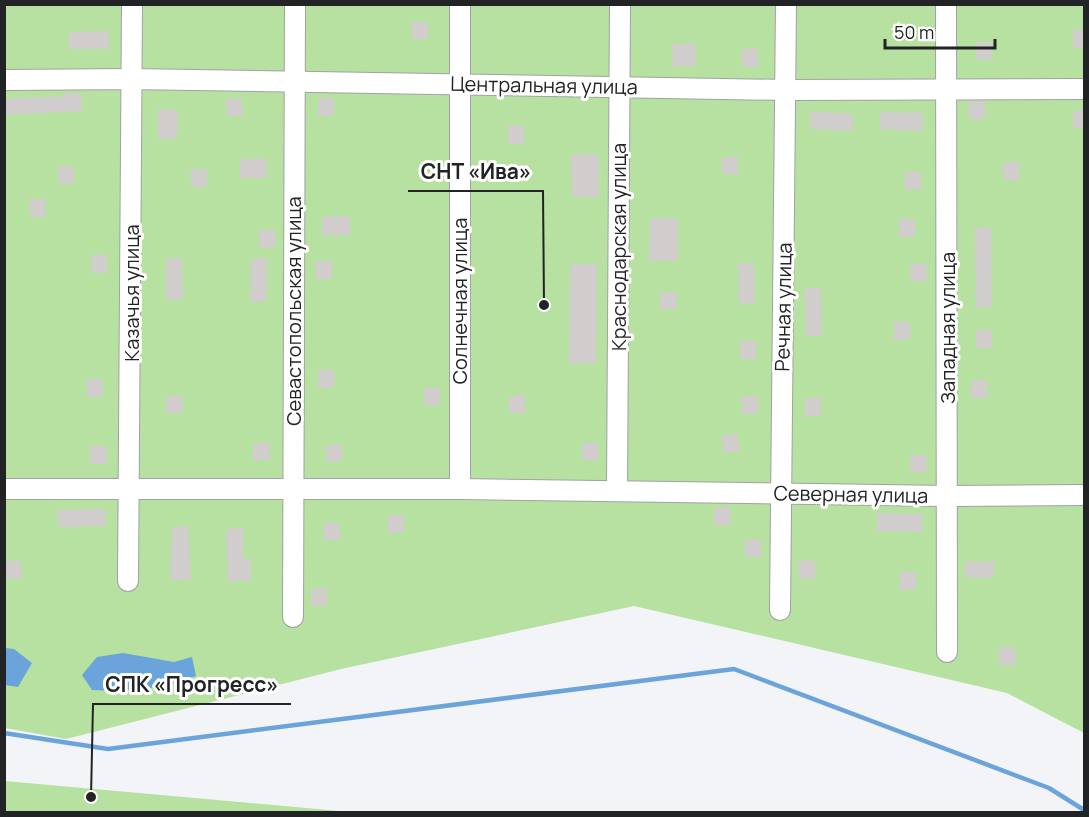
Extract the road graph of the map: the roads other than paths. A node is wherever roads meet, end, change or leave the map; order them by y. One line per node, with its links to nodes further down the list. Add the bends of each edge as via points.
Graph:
1 (132, 4): 7 (street, Казачья улица)
2 (295, 4): 9 (street, Севастопольская улица)
3 (459, 4): 10 (street, Солнечная улица)
4 (620, 4): 11 (street, Краснодарская улица)
5 (786, 4): 14 (street, Речная улица)
6 (946, 4): 12 (street, Западная улица)
7 (132, 79): 8 (street, Центральная улица); 9 (street, Центральная улица); 16 (street, Казачья улица)
8 (4, 80)
9 (294, 83): 10 (street, Центральная улица); 17 (street, Севастопольская улица)
10 (459, 85): 11 (street, Центральная улица); 18 (street, Солнечная улица)
11 (618, 86): 14 (street, Центральная улица); 19 (street, Краснодарская улица)
12 (946, 88): 13 (street, Центральная улица); 14 (street, Центральная улица); 22 (street, Западная улица)
13 (1084, 89)
14 (786, 90): 20 (street, Речная улица)
15 (4, 489): 16 (street, Северная улица)
16 (130, 489): 17 (street, Северная улица); 23 (street, Казачья улица)
17 (292, 489): 18 (street, Северная улица); 25 (street, Севастопольская улица)
18 (460, 489): 19 (street, Северная улица)
19 (617, 490): 20 (street, Северная улица)
20 (780, 492): 22 (street, Северная улица); 24 (street, Речная улица)
21 (1084, 495): 22 (street, Северная улица)
22 (948, 496): 26 (street, Западная улица)
23 (128, 580)
24 (780, 610)
25 (293, 617)
26 (947, 652)

